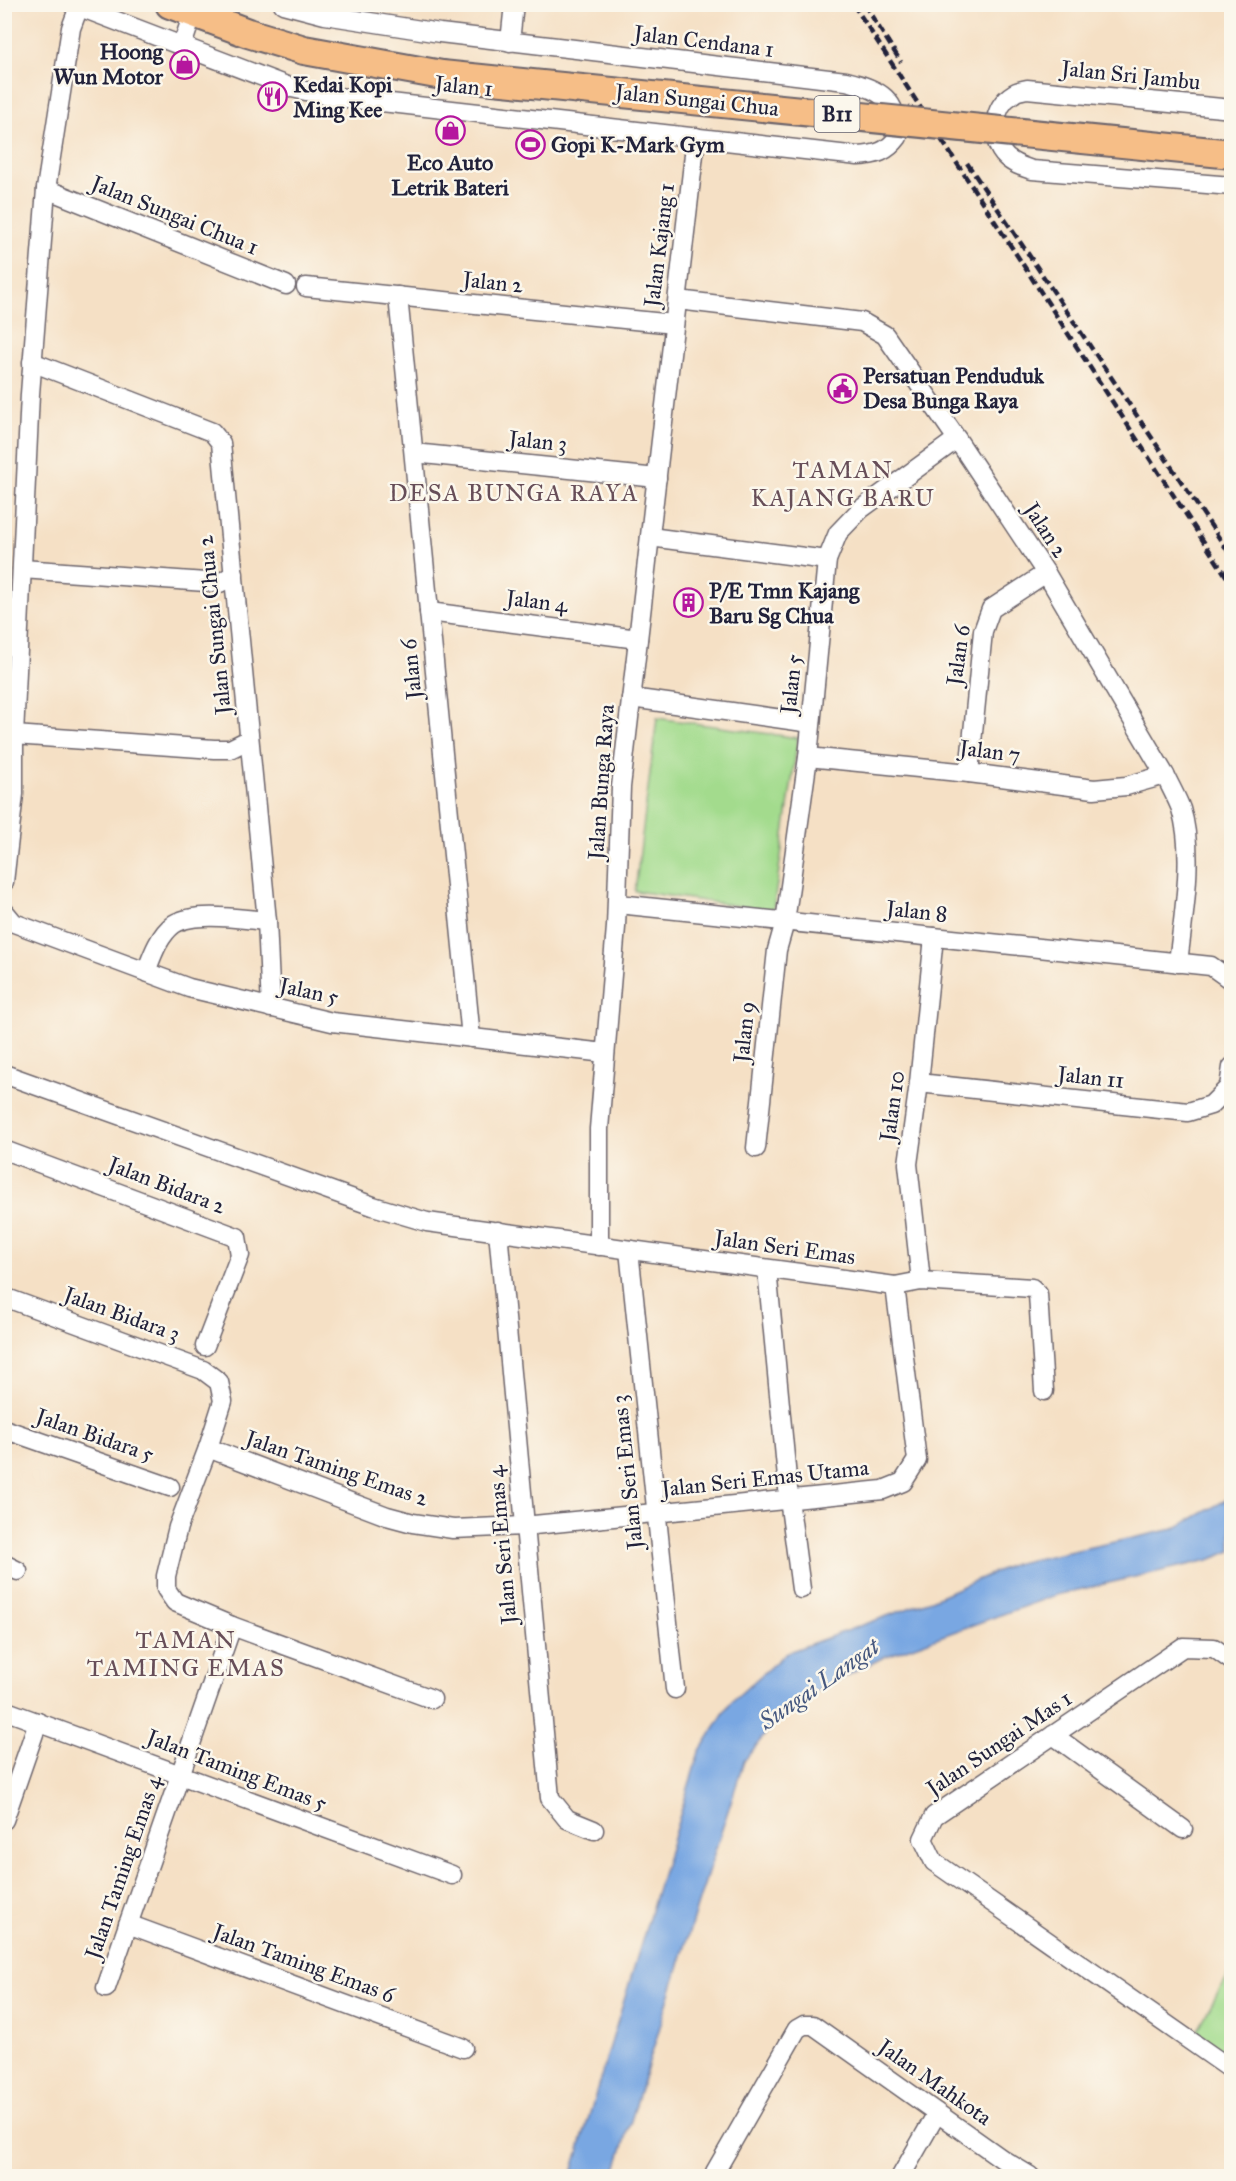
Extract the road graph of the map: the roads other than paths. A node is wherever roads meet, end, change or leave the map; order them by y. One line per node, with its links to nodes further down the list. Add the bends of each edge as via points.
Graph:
1 (283, 4): 5 (street, Jalan Cendana 1, via 358,21)
2 (514, 4): 5 (street)
3 (77, 5): 6 (street, Jalan 1); 12 (street)
4 (182, 9): 6 (street); 9 (main road, Jalan Sungai Chua / B11, bridge, via 304,50 442,75)
5 (510, 42): 10 (street, Jalan Cendana 1, via 861,85 887,99 897,117 898,137 882,153)
6 (182, 46): 8 (street, Jalan 1, via 292,88 329,96)
7 (1232, 110): 11 (street, Jalan Sri Jambu, via 1027,89 1013,93 1003,103 994,129 998,147 1006,158 1032,170)
8 (696, 137): 10 (street, Jalan 1); 16 (street, Jalan Kajang 1)
9 (1232, 154)
10 (858, 156)
11 (1232, 186)
12 (46, 189): 13 (street, Jalan Sungai Chua 1); 18 (street)
13 (286, 285)
14 (306, 287): 15 (street, Jalan 2)
15 (398, 296): 17 (street, Jalan 2); 20 (street, Jalan 6)
16 (678, 300): 17 (street, Jalan Kajang 1); 19 (street, Jalan 2, via 862,321 885,335)
17 (674, 324): 21 (street, Jalan Bunga Raya)
18 (32, 362): 24 (street); 26 (street, Jalan Sungai Chua 2, via 212,432 220,443)
19 (957, 439): 23 (street, Jalan 5, via 861,509 838,533); 25 (street, Jalan 2)
20 (414, 453): 21 (street, Jalan 3); 27 (street, Jalan 6)
21 (657, 478): 22 (street, Jalan Bunga Raya)
22 (650, 537): 23 (street); 28 (street, Jalan Bunga Raya)
23 (827, 560): 30 (street, Jalan 5)
24 (22, 569): 26 (street, via 220,583); 31 (street)
25 (1046, 573): 34 (street, Jalan 6, via 992,609 982,631); 35 (street, Jalan 2)
26 (234, 574): 32 (street, Jalan Sungai Chua 2)
27 (429, 612): 28 (street, Jalan 4); 46 (street, Jalan 6)
28 (638, 639): 29 (street, Jalan Bunga Raya)
29 (631, 698): 30 (street); 37 (street, Jalan Bunga Raya, via 621,787)
30 (812, 723): 33 (street, Jalan 5)
31 (14, 735): 32 (street, via 214,749 230,749); 36 (street, via 14,794)
32 (248, 740): 39 (street, Jalan Sungai Chua 2)
33 (808, 757): 34 (street, Jalan 7); 40 (street, Jalan 5)
34 (969, 772): 35 (street, Jalan 7, via 1094,789 1126,786)
35 (1165, 775): 42 (street, Jalan 2, via 1181,809 1187,837)
36 (4, 882)
37 (618, 904): 40 (street, Jalan 8); 47 (street, Jalan Bunga Raya)
38 (9, 917): 43 (street, Jalan 5)
39 (267, 921): 43 (street, via 213,917 175,924 162,937); 45 (street, Jalan Sungai Chua 2)
40 (785, 922): 41 (street, Jalan 8); 51 (street, Jalan 9, via 777,950)
41 (934, 937): 42 (street, Jalan 8); 50 (street, Jalan 10)
42 (1178, 963): 44 (street, Jalan 8, via 1211,966)
43 (146, 972): 45 (street, Jalan 5, via 189,988)
44 (1232, 981)
45 (271, 1008): 46 (street, Jalan 5, via 332,1022)
46 (471, 1038): 47 (street, Jalan 5)
47 (605, 1053): 54 (street, Jalan Bunga Raya, via 599,1129)
48 (1232, 1067): 50 (street, Jalan 11, via 1229,1087 1211,1105 1188,1112)
49 (4, 1074): 53 (street, Jalan Seri Emas, via 373,1206 427,1222)
50 (920, 1083): 57 (street, Jalan 10, via 908,1164)
51 (756, 1148)
52 (4, 1150): 60 (street, Jalan Bidara 2, via 237,1237 240,1255)
53 (498, 1231): 54 (street, Jalan Seri Emas); 67 (street, Jalan Seri Emas 4)
54 (598, 1246): 55 (street, Jalan Seri Emas)
55 (629, 1250): 56 (street, Jalan Seri Emas); 66 (street, Jalan Seri Emas 3)
56 (767, 1269): 58 (street, Jalan Seri Emas); 65 (street)
57 (921, 1281): 58 (street, Jalan Seri Emas); 61 (street, Jalan Seri Emas, via 1032,1288 1038,1294)
58 (895, 1286): 65 (street, Jalan Seri Emas Utama, via 917,1460 903,1482 883,1490)
59 (4, 1297): 63 (street, Jalan Bidara 3, via 203,1370 219,1382 223,1401)
60 (205, 1346)
61 (1044, 1391)
62 (4, 1429): 64 (street, Jalan Bidara 5)
63 (208, 1448): 67 (street, Jalan Taming Emas 2, via 413,1523 453,1529); 69 (street, via 178,1527 166,1589 175,1602)
64 (170, 1488)
65 (789, 1499): 66 (street, Jalan Seri Emas Utama); 68 (street)
66 (656, 1513): 67 (street, Jalan Seri Emas Utama); 71 (street, Jalan Seri Emas 3)
67 (524, 1526): 79 (street, Jalan Seri Emas 4, via 550,1798 567,1819)
68 (801, 1588)
69 (232, 1626): 72 (street); 76 (street, Jalan Taming Emas 4)
70 (1232, 1661): 75 (street, Jalan Sungai Mas 1, via 1214,1648 1183,1647)
71 (675, 1689)
72 (432, 1699)
73 (4, 1710): 74 (street, Jalan Taming Emas 5)
74 (38, 1722): 76 (street, Jalan Taming Emas 5); 77 (street)
75 (1053, 1735): 78 (street); 84 (street, Jalan Sungai Mas 1, via 934,1816 923,1839 934,1862)
76 (181, 1775): 80 (street, Jalan Taming Emas 5); 81 (street, Jalan Taming Emas 4)
77 (4, 1820)
78 (1183, 1829)
79 (594, 1830)
80 (452, 1875)
81 (128, 1924): 82 (street, Jalan Taming Emas 4); 83 (street, Jalan Taming Emas 6)
82 (106, 1988)
83 (463, 2048)
84 (1232, 2070)
85 (938, 2113): 86 (street, Jalan Mahkota); 87 (street, Jalan Mahkota, via 813,2025 804,2025 797,2029); 88 (street)
86 (1001, 2169): 89 (street, Jalan Mahkota)
87 (718, 2174)
88 (901, 2176)
89 (1030, 2176)

